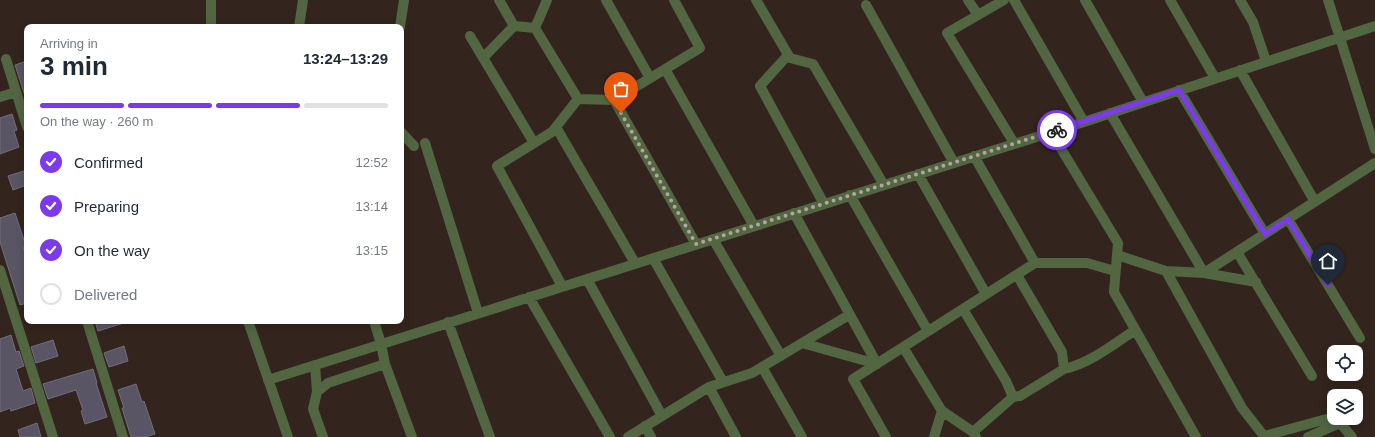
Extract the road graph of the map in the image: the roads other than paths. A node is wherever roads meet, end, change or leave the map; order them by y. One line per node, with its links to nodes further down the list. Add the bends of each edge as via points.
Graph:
1 (211, 0): 20 (street)
2 (303, 0): 21 (street)
3 (404, 0): 22 (street)
4 (500, 0): 23 (street)
5 (547, 0): 25 (street)
6 (606, 0): 34 (street)
7 (674, 0): 32 (street, via 700,48)
8 (756, 0): 28 (street)
9 (968, 0): 18 (street)
10 (1004, 0): 18 (street)
11 (1014, 0): 44 (street)
12 (1085, 0): 41 (street)
13 (1170, 0): 35 (street)
14 (1240, 0): 31 (street, via 1253,22)
15 (1323, 0): 19 (street)
16 (1328, 0): 19 (street)
17 (866, 5): 54 (street)
18 (978, 15): 50 (street, via 947,33)
19 (1332, 15): 27 (street)
20 (211, 24)
21 (299, 24)
22 (400, 24)
23 (514, 26): 25 (street); 29 (street)
24 (1375, 26): 27 (street)
25 (535, 28): 39 (street)
26 (470, 36): 29 (street)
27 (1339, 38): 31 (street); 52 (street)
28 (788, 55): 57 (street, via 790,58 813,64); 60 (street, via 760,86)
29 (483, 58): 49 (street)
30 (6, 59): 37 (street)
31 (1266, 62): 33 (street)
32 (665, 69): 34 (street); 63 (street)
33 (1240, 70): 35 (street); 59 (street)
34 (650, 78): 40 (street)
35 (1215, 78): 36 (street)
36 (1179, 90): 41 (street); 64 (street)
37 (16, 92): 38 (street); 43 (street)
38 (0, 97)
39 (578, 99): 40 (street); 45 (street)
40 (614, 100): 66 (street)
41 (1143, 102): 42 (street)
42 (1110, 113): 44 (street); 75 (street)
43 (24, 117)
44 (1084, 122): 46 (street)
45 (556, 128): 49 (street); 70 (street)
46 (1051, 132): 50 (street); 68 (street, via 1118,242)
47 (404, 135): 51 (street)
48 (424, 143): 83 (street)
49 (534, 143): 79 (street, via 497,166)
50 (1014, 144): 53 (street)
51 (414, 146)
52 (1375, 149)
53 (974, 156): 54 (street); 71 (street)
54 (954, 163): 56 (street)
55 (1375, 163): 59 (street)
56 (918, 174): 57 (street); 80 (street)
57 (884, 185): 58 (street)
58 (850, 195): 60 (street); 90 (street)
59 (1315, 202): 62 (street)
60 (824, 204): 61 (street)
61 (794, 213): 63 (street); 84 (street)
62 (1288, 219): 64 (street); 91 (street)
63 (754, 226): 65 (street)
64 (1265, 234): 67 (street)
65 (713, 239): 66 (street); 95 (street)
66 (696, 244): 69 (street)
67 (1237, 252): 75 (street); 78 (street)
68 (1117, 255): 73 (street); 74 (street)
69 (653, 258): 70 (street); 103 (street)
70 (635, 263): 77 (street)
71 (1035, 263): 73 (street, via 1087,263); 76 (street)
72 (0, 270): 112 (street)
73 (1115, 271): 89 (street, via 1114,292)
74 (1166, 271): 75 (street); 109 (street, via 1242,408 1264,436)
75 (1204, 273): 78 (street)
76 (1017, 275): 80 (street); 100 (street, via 1062,352)
77 (587, 278): 79 (street); 108 (street)
78 (1256, 282): 101 (street)
79 (562, 286): 81 (street)
80 (986, 294): 82 (street)
81 (529, 297): 83 (street); 118 (street)
82 (963, 309): 90 (street); 106 (street)
83 (478, 313): 85 (street)
84 (849, 315): 92 (street); 97 (street)
85 (448, 322): 93 (street); 117 (street)
86 (88, 324): 113 (street)
87 (249, 324): 102 (street)
88 (375, 324): 93 (street)
89 (1135, 330): 100 (street, via 1104,351); 125 (street)
90 (928, 331): 94 (street)
91 (1360, 338)
92 (802, 343): 95 (street); 97 (street)
93 (381, 344): 96 (street); 98 (street)
94 (903, 347): 97 (street); 107 (street)
95 (781, 356): 99 (street)
96 (385, 364): 105 (street, via 328,383); 116 (street)
97 (877, 364): 123 (street, via 853,379)
98 (315, 365): 102 (street); 105 (street)
99 (762, 367): 103 (street); 122 (street)
100 (1064, 369): 106 (street, via 1020,396)
101 (1312, 376)
102 (268, 380): 114 (street)
103 (724, 382): 104 (street)
104 (708, 387): 108 (street); 121 (street)
105 (317, 392): 115 (street, via 313,409)
106 (1013, 397): 111 (street)
107 (942, 411): 111 (street); 124 (street)
108 (662, 416): 110 (street)
109 (1327, 419)
110 (645, 426): 119 (street); 120 (street)
111 (974, 435)
112 (53, 437)
113 (123, 437)
114 (288, 437)
115 (323, 437)
116 (412, 437)
117 (490, 437)
118 (610, 437)
119 (628, 437)
120 (651, 437)
121 (736, 437)
122 (802, 437)
123 (886, 437)
124 (934, 437)
125 (1196, 437)
126 (1308, 437): 127 (street, via 1340,423)
127 (1352, 437)

